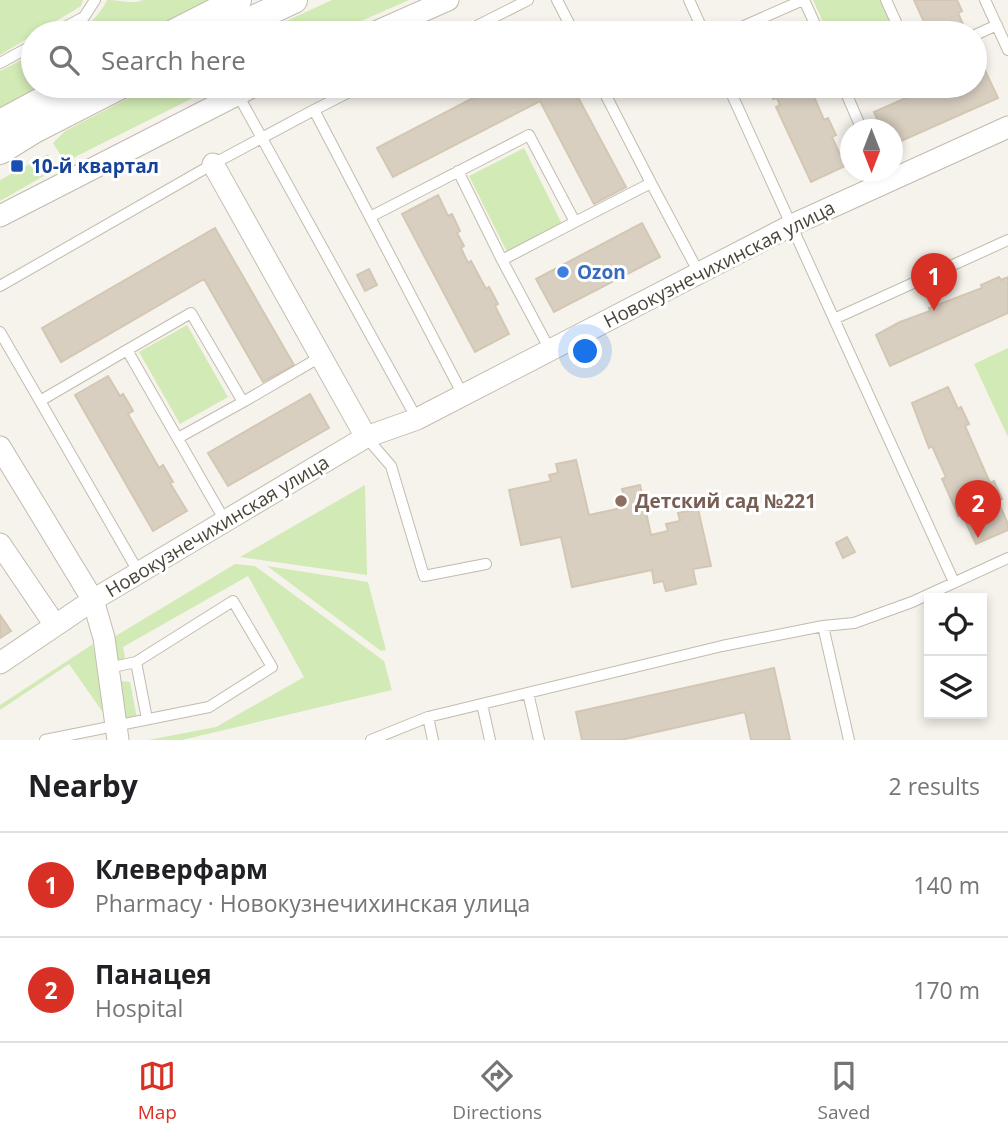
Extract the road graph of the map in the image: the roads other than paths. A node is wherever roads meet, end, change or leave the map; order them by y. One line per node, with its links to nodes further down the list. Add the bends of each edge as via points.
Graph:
1 (95, 0): 11 (lane)
2 (238, 0): 12 (street)
3 (294, 0): 13 (street)
4 (448, 0): 14 (street)
5 (528, 0): 15 (lane)
6 (557, 0): 16 (lane)
7 (689, 0): 17 (lane)
8 (804, 0): 18 (lane); 19 (lane)
9 (886, 0): 20 (lane)
10 (985, 0): 21 (lane)
11 (76, 21)
12 (197, 21)
13 (249, 21)
14 (400, 21)
15 (487, 21)
16 (568, 21)
17 (699, 21)
18 (756, 21)
19 (814, 21)
20 (896, 21)
21 (997, 25): 22 (lane); 23 (lane)
22 (987, 30)
23 (1008, 50)
24 (21, 52): 25 (lane)
25 (0, 63)
26 (47, 98): 36 (street)
27 (97, 98): 39 (street)
28 (230, 98): 45 (street)
29 (249, 98): 38 (lane)
30 (338, 98): 34 (lane)
31 (607, 98): 44 (lane)
32 (734, 98): 48 (lane)
33 (848, 98): 35 (lane)
34 (314, 110): 38 (lane); 46 (lane)
35 (857, 119)
36 (0, 123)
37 (1008, 127): 41 (street, Новокузнечихинская улица)
38 (263, 138): 40 (lane); 61 (lane)
39 (0, 151)
40 (213, 164): 52 (lane); 57 (street)
41 (903, 169)
42 (458, 172): 46 (lane); 47 (lane, via 529,135); 50 (lane)
43 (874, 182): 48 (street, Новокузнечихинская улица)
44 (651, 183): 47 (lane); 51 (lane)
45 (0, 216)
46 (370, 217): 58 (lane)
47 (575, 222): 50 (lane)
48 (792, 225): 51 (street, Новокузнечихинская улица); 53 (lane)
49 (1008, 240): 53 (lane)
50 (502, 260): 56 (lane)
51 (699, 273): 56 (street, Новокузнечихинская улица)
52 (0, 286)
53 (834, 319): 70 (lane)
54 (0, 332): 59 (lane)
55 (127, 350): 59 (lane); 60 (lane, via 191,313); 63 (lane)
56 (550, 350): 58 (street, Новокузнечихинская улица)
57 (321, 356): 60 (lane); 62 (street)
58 (463, 395): 61 (street, Новокузнечихинская улица)
59 (40, 401): 69 (lane)
60 (243, 402): 63 (lane)
61 (417, 419): 62 (street, Новокузнечихинская улица)
62 (366, 437): 65 (street, Новокузнечихинская улица); 68 (lane, via 391,466 424,576)
63 (178, 438): 65 (lane)
64 (0, 447): 71 (street)
65 (225, 521): 69 (street, Новокузнечихинская улица)
66 (4, 558): 72 (street)
67 (1008, 558): 70 (lane)
68 (486, 564)
69 (139, 573): 71 (street, Новокузнечихинская улица)
70 (954, 582): 73 (lane, via 854,623)
71 (93, 600): 72 (street, Новокузнечихинская улица); 76 (street)
72 (55, 625): 75 (street, Новокузнечихинская улица)
73 (823, 626): 77 (lane); 87 (lane)
74 (135, 662): 76 (lane); 80 (lane); 80 (lane, via 233,601 272,667 209,707)
75 (0, 663)
76 (108, 668): 81 (street)
77 (528, 693): 78 (lane); 86 (lane)
78 (482, 704): 79 (lane); 85 (lane)
79 (428, 717): 83 (lane); 84 (lane)
80 (147, 719): 81 (lane)
81 (117, 733): 82 (lane)
82 (45, 740)
83 (371, 740)
84 (433, 740)
85 (490, 740)
86 (538, 740)
87 (849, 740)

